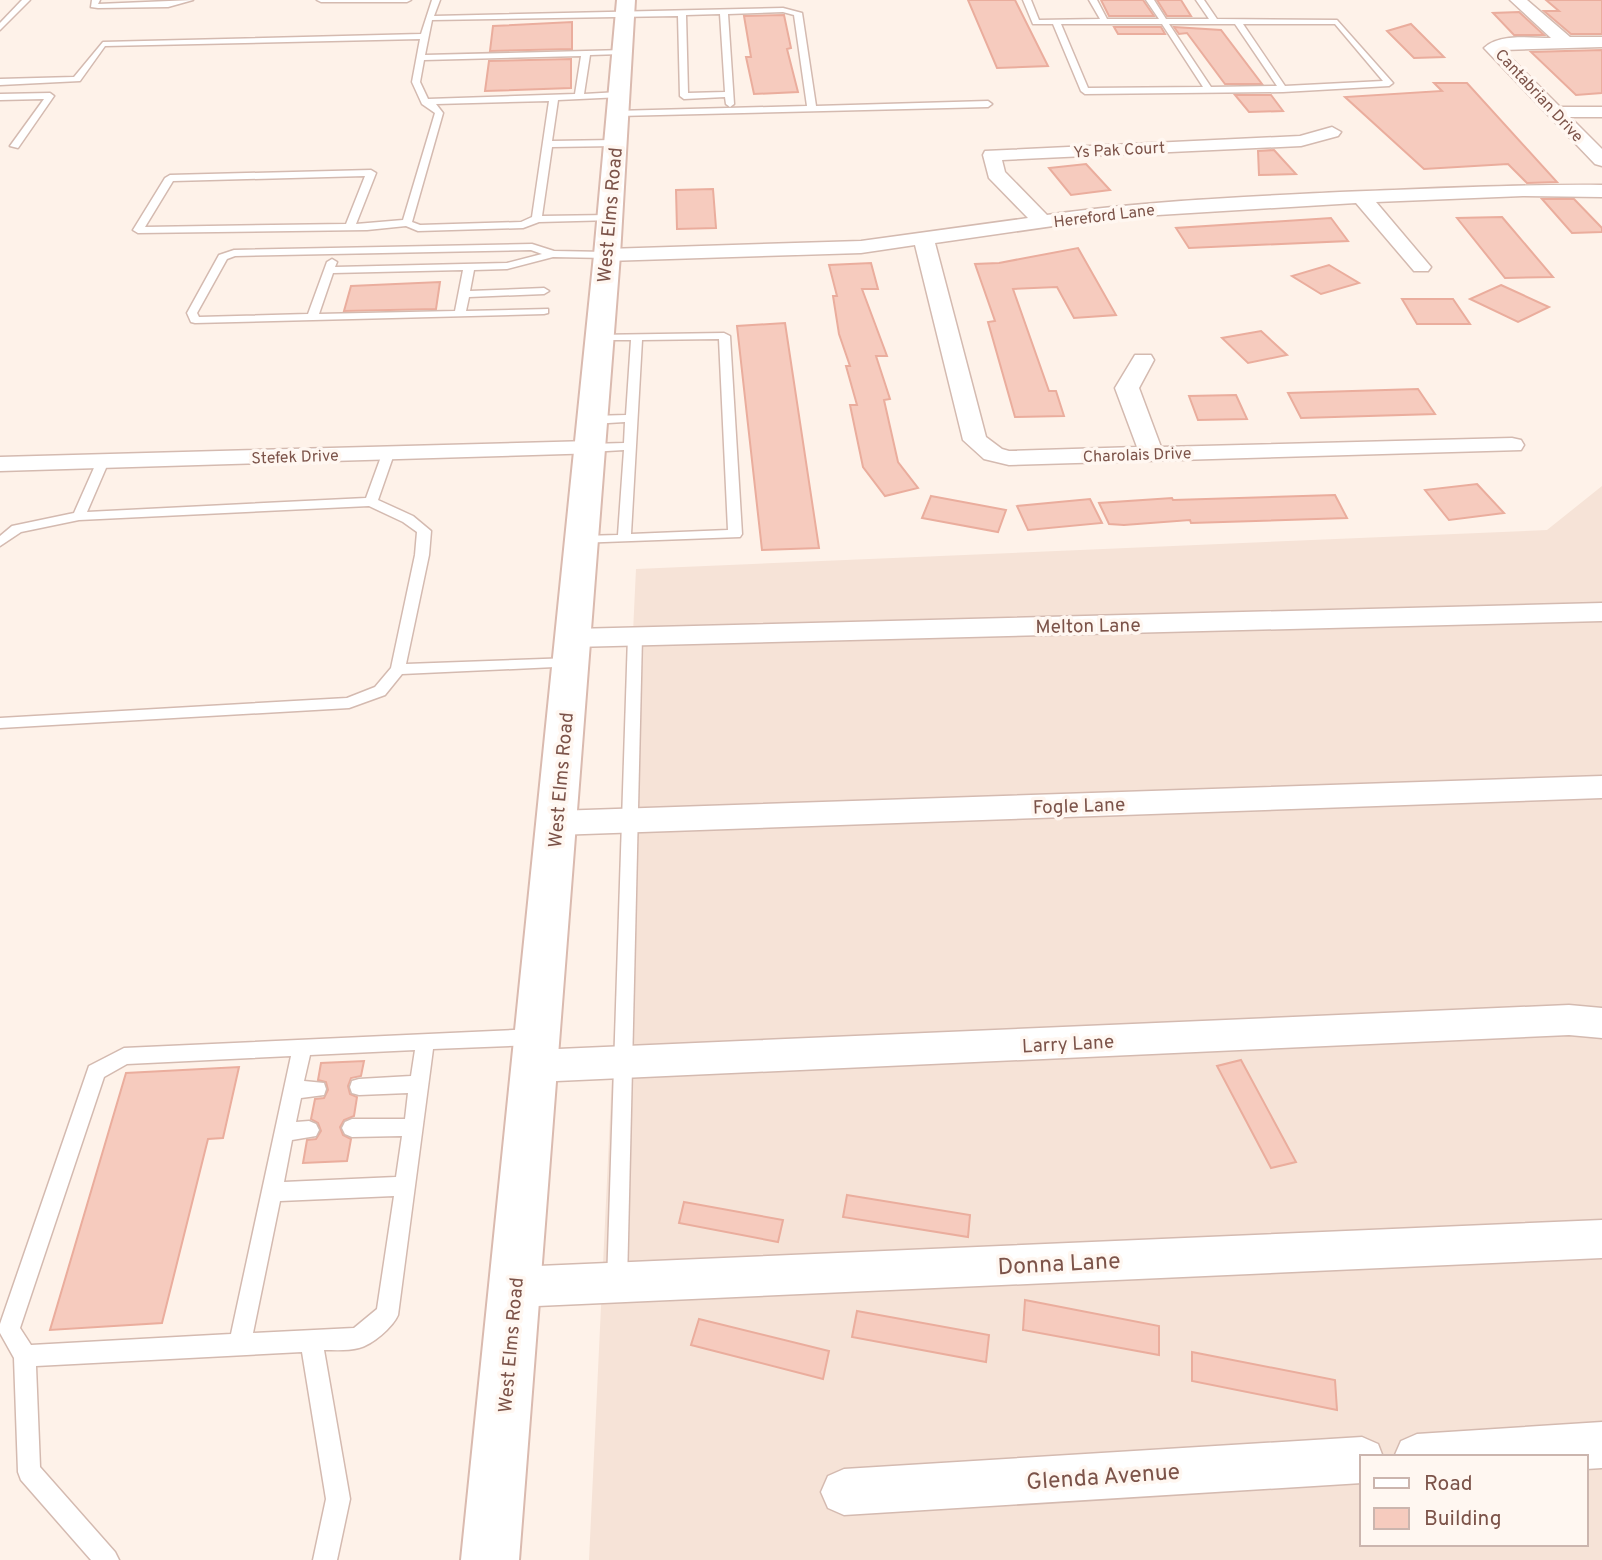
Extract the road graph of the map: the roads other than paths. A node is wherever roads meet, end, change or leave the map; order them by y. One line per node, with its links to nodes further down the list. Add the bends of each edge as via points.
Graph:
1 (26, 0): 21 (lane)
2 (96, 0): 3 (lane, via 98,6 168,5)
3 (189, 0)
4 (321, 0): 5 (lane)
5 (407, 0)
6 (436, 0): 14 (lane)
7 (1027, 0): 16 (lane, via 1036,22)
8 (1093, 0): 17 (lane)
9 (1150, 0): 18 (lane)
10 (1200, 0): 15 (lane)
11 (1518, 0): 23 (street)
12 (724, 12): 13 (lane); 29 (lane); 35 (lane, via 798,13)
13 (682, 13): 20 (lane); 29 (lane, via 684,96)
14 (429, 18): 20 (lane); 22 (lane)
15 (1215, 21): 18 (lane); 19 (lane)
16 (1055, 22): 17 (lane); 28 (lane, via 1085,92)
17 (1105, 22): 18 (lane)
18 (1165, 22): 28 (lane)
19 (1237, 22): 27 (lane); 27 (lane, via 1337,22 1389,83)
20 (617, 27): 25 (lane); 31 (lane); 39 (main road, West Elms Road)
21 (0, 28)
22 (424, 36): 25 (lane); 26 (lane, via 103,44 77,79)
23 (1565, 42): 24 (street, Cantabrian Drive); 37 (street, Cantabrian Drive, via 1509,43 1492,48)
24 (1602, 42)
25 (420, 58): 33 (lane, via 416,82)
26 (0, 82)
27 (1283, 89): 28 (lane)
28 (1209, 90)
29 (729, 94): 36 (lane)
30 (0, 97): 42 (lane, via 50,96)
31 (579, 97): 32 (lane); 39 (lane)
32 (554, 98): 33 (lane); 41 (lane)
33 (425, 102): 49 (lane, via 439,113)
34 (988, 104): 35 (lane)
35 (812, 108): 36 (lane)
36 (730, 110): 39 (lane)
37 (1553, 112): 38 (street); 43 (street, Cantabrian Drive)
38 (1602, 112)
39 (617, 117): 41 (lane); 46 (main road, West Elms Road)
40 (1332, 132): 48 (street, Ys Pak Court, via 1301,141 992,155 996,174)
41 (548, 144): 47 (lane)
42 (15, 146)
43 (1602, 160)
44 (1602, 191): 45 (street, Hereford Lane)
45 (1361, 197): 48 (street, Hereford Lane, via 1135,210); 56 (street)
46 (610, 218): 47 (lane); 54 (main road, West Elms Road)
47 (537, 219): 49 (lane, via 523,225 430,228)
48 (1043, 222): 51 (street, Hereford Lane)
49 (407, 223): 50 (lane)
50 (350, 227): 50 (lane, via 204,229 138,230 170,178 371,173)
51 (923, 240): 54 (street, Hereford Lane, via 801,251); 71 (street, Charolais Drive, via 975,440 981,448 1009,458)
52 (337, 250): 53 (lane, via 533,247); 57 (lane); 62 (lane, via 223,257 192,313 195,320)
53 (553, 254): 54 (lane); 55 (lane, via 506,266)
54 (607, 255): 63 (main road, West Elms Road)
55 (469, 267): 57 (lane); 59 (lane)
56 (1421, 267)
57 (329, 270): 62 (lane)
58 (544, 291): 59 (lane)
59 (465, 294): 61 (lane)
60 (544, 311): 61 (lane)
61 (460, 314): 62 (lane)
62 (312, 317)
63 (598, 337): 64 (lane); 67 (main road, West Elms Road)
64 (637, 337): 66 (lane); 76 (lane, via 724,336 735,534)
65 (1143, 360): 71 (street, via 1127,388)
66 (632, 418): 67 (lane); 68 (lane)
67 (591, 434): 68 (lane); 70 (street, Stefek Drive); 77 (main road, West Elms Road)
68 (630, 446): 76 (lane)
69 (1512, 446): 71 (street, Charolais Drive)
70 (388, 454): 72 (street, Stefek Drive); 74 (lane)
71 (1152, 454)
72 (103, 461): 73 (street, Stefek Drive); 75 (lane)
73 (0, 464)
74 (371, 502): 75 (lane); 82 (lane, via 424,531)
75 (79, 516): 78 (lane, via 17,529)
76 (624, 538): 77 (lane)
77 (582, 540): 81 (main road, West Elms Road)
78 (0, 542)
79 (1602, 612): 80 (street, Melton Lane)
80 (635, 636): 81 (street, Melton Lane); 85 (lane)
81 (572, 650): 82 (lane); 86 (main road, West Elms Road)
82 (398, 669): 83 (lane, via 380,691 349,703)
83 (0, 723)
84 (1602, 787): 85 (street, Fogle Lane)
85 (629, 820): 86 (street, Fogle Lane); 91 (lane)
86 (556, 822): 90 (main road, West Elms Road)
87 (1602, 1023): 91 (street, Larry Lane, via 1555,1021)
88 (425, 1042): 89 (lane); 90 (lane); 92 (lane)
89 (302, 1048): 95 (lane); 107 (lane, via 124,1056 96,1072 9,1329)
90 (536, 1052): 91 (street, Larry Lane); 104 (main road, West Elms Road)
91 (623, 1062): 103 (lane)
92 (419, 1084): 93 (lane); 96 (lane)
93 (359, 1087)
94 (317, 1089): 95 (lane)
95 (293, 1090): 99 (lane)
96 (413, 1127): 97 (lane); 100 (lane)
97 (352, 1128)
98 (309, 1130): 99 (lane)
99 (284, 1132): 101 (lane)
100 (405, 1186): 101 (lane); 105 (lane, via 387,1315 358,1338)
101 (272, 1192): 106 (lane)
102 (1602, 1239): 103 (street, Donna Lane)
103 (617, 1283): 104 (street, Donna Lane)
104 (515, 1287): 114 (main road, West Elms Road)
105 (312, 1340): 106 (lane); 113 (lane, via 338,1499)
106 (240, 1344): 107 (lane)
107 (25, 1356): 112 (lane, via 29,1472)
108 (1602, 1445): 109 (street)
109 (1448, 1455)
110 (1360, 1460): 111 (street, Glenda Avenue)
111 (844, 1493)
112 (107, 1560)
113 (325, 1560)
114 (490, 1560)

